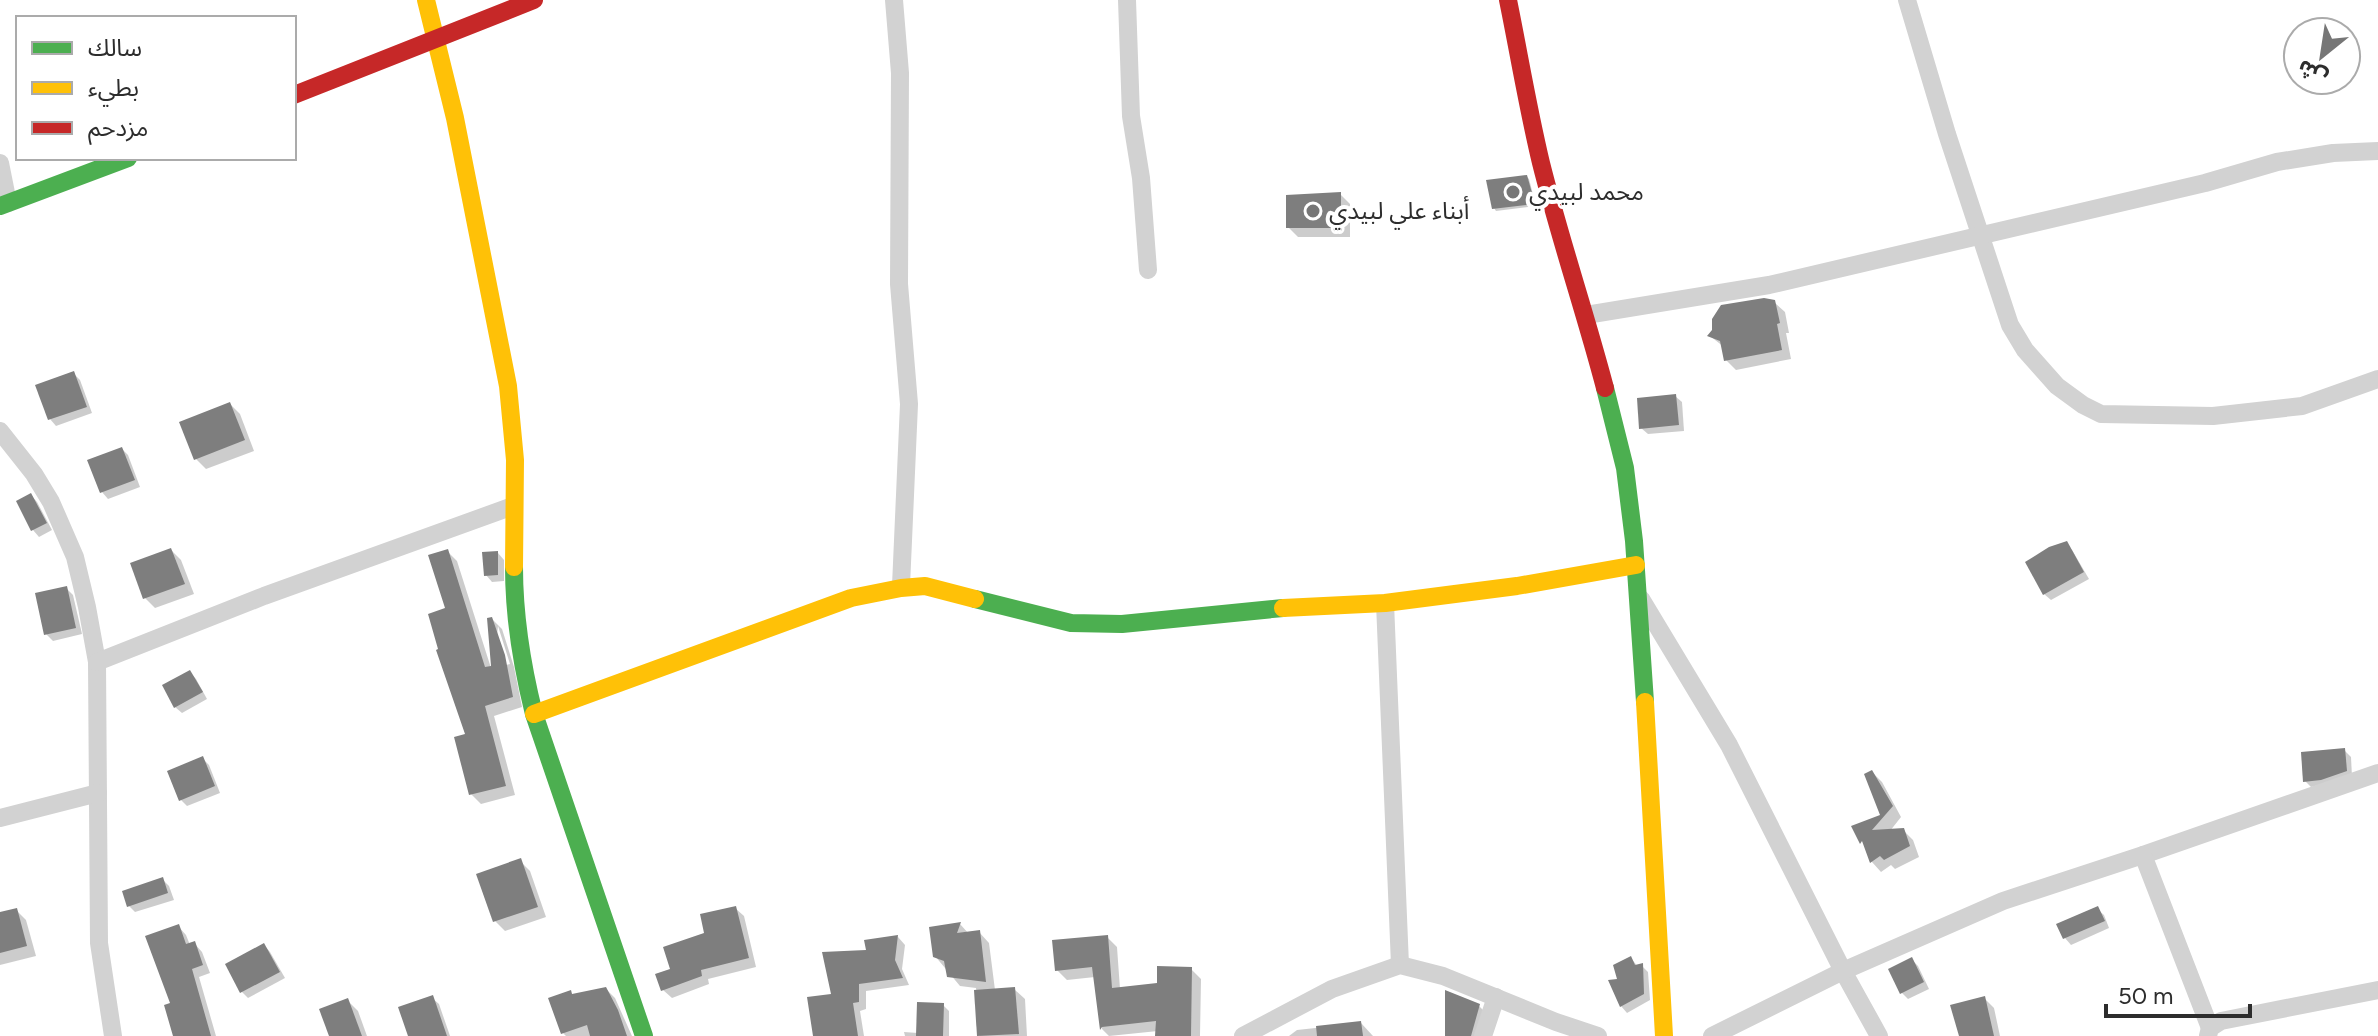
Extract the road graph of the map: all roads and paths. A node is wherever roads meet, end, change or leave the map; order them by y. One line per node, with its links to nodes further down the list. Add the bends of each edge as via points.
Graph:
1 (426, 0): 7 (street)
2 (534, 0): 7 (street)
3 (894, 0): 20 (street, via 900,73 899,284 909,404)
4 (1127, 0): 14 (street, via 1131,116)
5 (1508, 0): 15 (street, via 1540,160)
6 (1907, 0): 13 (street)
7 (435, 41): 8 (street); 18 (street, via 508,386)
8 (296, 94)
9 (2378, 151): 13 (street, via 2277,162)
10 (123, 160): 12 (street)
11 (0, 163): 12 (street)
12 (4, 205)
13 (1982, 235): 15 (street, via 1769,285); 16 (street, via 2010,325 2025,350 2057,386 2101,414 2213,416 2302,406)
14 (1148, 270)
15 (1586, 315): 19 (street, via 1625,468)
16 (2378, 379)
17 (0, 431): 23 (street, via 51,502 75,557)
18 (513, 506): 23 (street); 24 (street, via 514,592)
19 (1636, 565): 21 (street); 22 (street)
20 (901, 586): 22 (street, via 925,586 1071,623 1122,624 1309,605); 24 (street, via 840,603)
21 (1638, 593): 30 (street, via 1729,745); 39 (street)
22 (1385, 603): 29 (street)
23 (97, 662): 26 (street)
24 (534, 714): 35 (street)
25 (2378, 773): 28 (street)
26 (98, 793): 27 (street); 34 (street, via 99,943)
27 (0, 818)
28 (2143, 855): 30 (street, via 2003,901); 33 (street)
29 (1400, 965): 32 (street); 36 (street, via 1332,989)
30 (1843, 971): 40 (street); 41 (street)
31 (2378, 990): 33 (street, via 2221,1021)
32 (1496, 997): 37 (street); 38 (street)
33 (2209, 1032)
34 (113, 1036)
35 (644, 1036)
36 (1243, 1036)
37 (1483, 1036)
38 (1598, 1036)
39 (1664, 1036)
40 (1712, 1036)
41 (1879, 1036)

